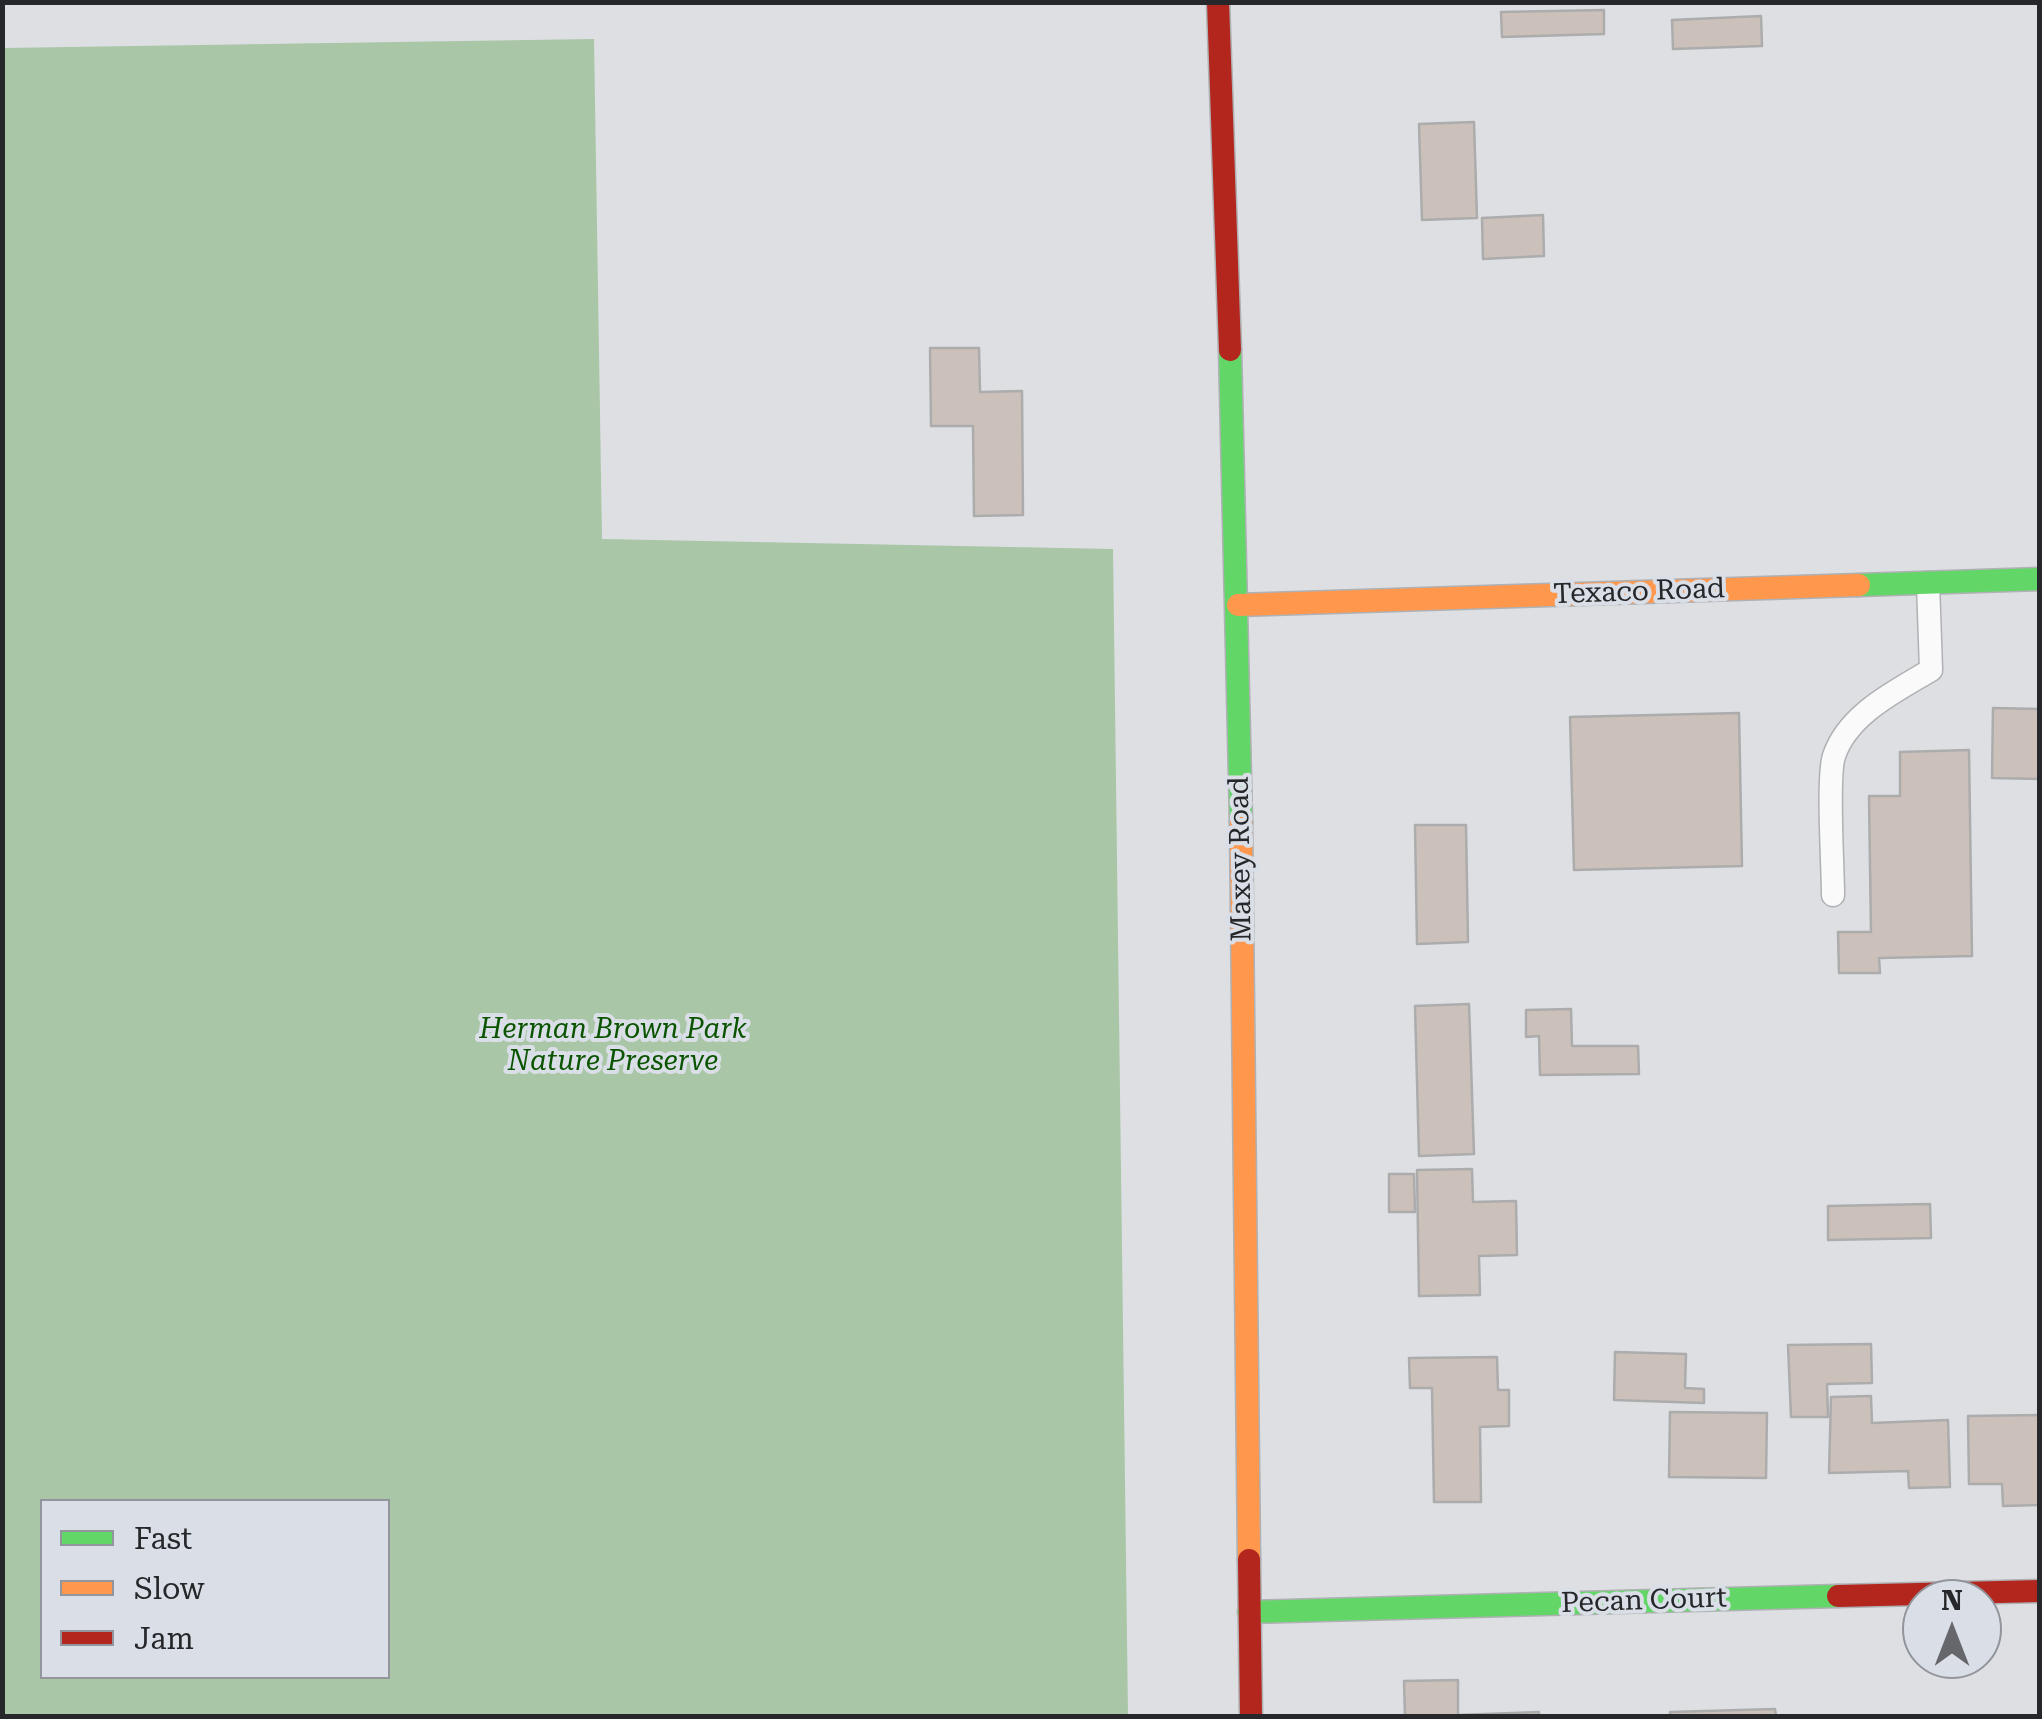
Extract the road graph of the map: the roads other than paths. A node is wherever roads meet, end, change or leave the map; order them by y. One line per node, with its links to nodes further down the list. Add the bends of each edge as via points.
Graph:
1 (1218, 2): 4 (main road, Maxey Road)
2 (2040, 579): 3 (main road, Texaco Road)
3 (1928, 582): 4 (main road, Texaco Road); 5 (lane, via 1931,670 1880,700 1834,756)
4 (1238, 605): 7 (main road, Maxey Road)
5 (1833, 895)
6 (2040, 1591): 7 (main road, Pecan Court)
7 (1249, 1612): 8 (main road, Maxey Road)
8 (1251, 1716)

